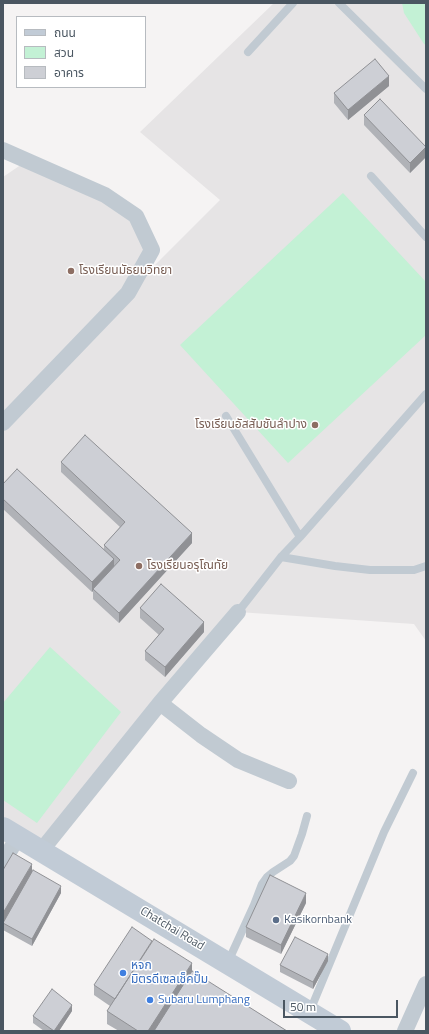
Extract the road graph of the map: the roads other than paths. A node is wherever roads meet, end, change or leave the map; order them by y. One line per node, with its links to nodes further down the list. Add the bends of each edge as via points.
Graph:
1 (293, 3): 3 (lane)
2 (339, 3): 4 (lane)
3 (248, 52)
4 (426, 89)
5 (3, 150): 10 (street, via 105,195 136,216 152,250 128,293)
6 (371, 176): 7 (lane)
7 (426, 237)
8 (426, 394): 11 (lane)
9 (226, 416): 11 (lane)
10 (3, 423)
11 (300, 537): 12 (lane)
12 (281, 557): 13 (lane, via 370,570 414,570); 14 (lane)
13 (426, 566)
14 (238, 612): 15 (street)
15 (160, 703): 17 (street, via 238,760); 20 (street)
16 (413, 774): 24 (lane, via 384,832)
17 (289, 781)
18 (307, 816): 22 (lane, via 294,856 262,884)
19 (10, 832): 20 (main road, Chatchai Road); 21 (street)
20 (41, 851): 22 (main road, Chatchai Road)
21 (3, 862)
22 (227, 963): 24 (main road, Chatchai Road)
23 (426, 984): 26 (street)
24 (309, 1012): 25 (main road, Chatchai Road)
25 (340, 1031)
26 (404, 1031)

